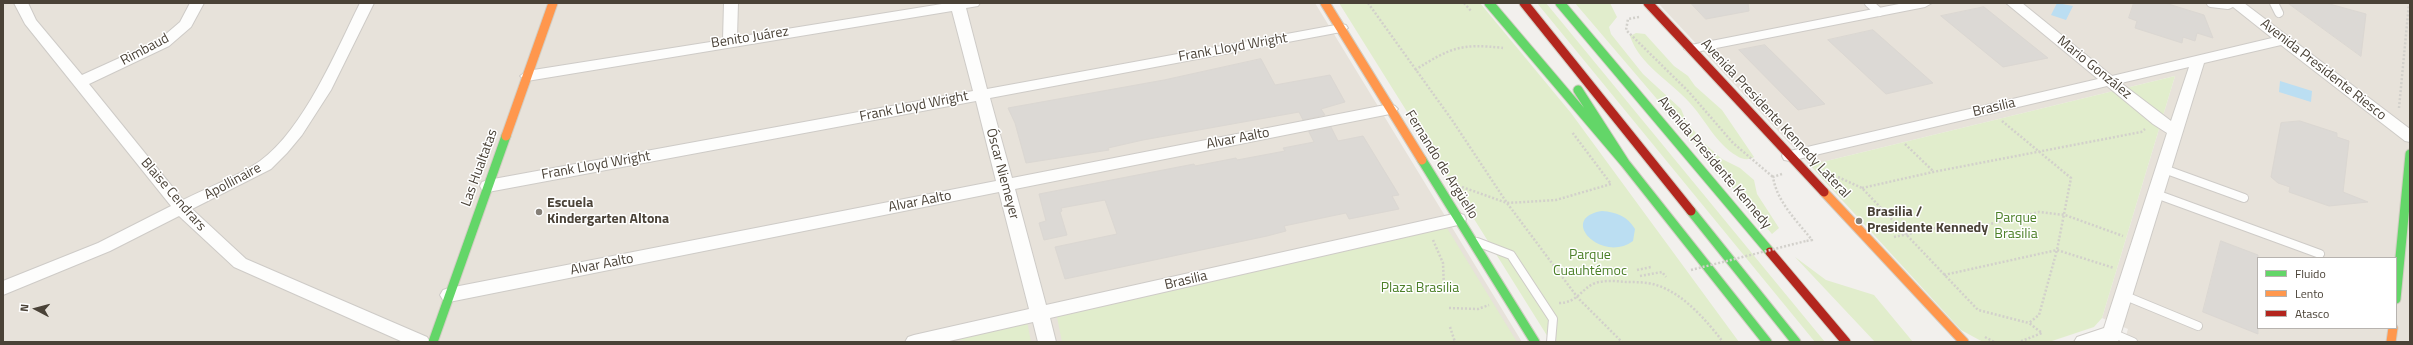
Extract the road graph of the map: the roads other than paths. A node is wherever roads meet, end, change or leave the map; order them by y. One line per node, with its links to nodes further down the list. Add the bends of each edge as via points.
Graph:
1 (21, 3): 28 (street, Blaise Cendrars, via 30,21)
2 (197, 3): 28 (street, Rimbaud, via 186,24 164,43)
3 (367, 3): 41 (street, Apollinaire, via 303,122 285,148 250,175)
4 (553, 3): 26 (main road, Las Hualtatas)
5 (731, 3): 23 (street)
6 (973, 3): 17 (street, Benito Juárez)
7 (1325, 3): 21 (main road, Fernando de Argüello)
8 (1489, 3): 35 (main road)
9 (1524, 3): 35 (main road); 61 (main road)
10 (1560, 3): 62 (main road, Avenida Presidente Kennedy)
11 (1648, 3): 24 (main road, Avenida Presidente Kennedy Lateral)
12 (1924, 3): 18 (street)
13 (2012, 3): 27 (street, Mario González)
14 (2211, 3): 15 (lane)
15 (2234, 3): 22 (street, Avenida Presidente Riesco)
16 (2274, 3): 20 (lane)
17 (958, 6): 19 (street, Benito Juárez); 29 (street, Óscar Niemeyer)
18 (1874, 8): 24 (street)
19 (897, 9): 23 (street, Benito Juárez)
20 (2279, 13)
21 (1341, 28): 29 (street, Frank Lloyd Wright); 30 (main road, Fernando de Argüello)
22 (2283, 40): 25 (street, Brasilia); 32 (street, Avenida Presidente Riesco)
23 (730, 41): 26 (street, Benito Juárez)
24 (1691, 49): 34 (main road, Avenida Presidente Kennedy Lateral)
25 (2198, 60): 27 (street, Brasilia); 31 (street)
26 (527, 76): 37 (main road, Las Hualtatas)
27 (2111, 81): 31 (street, Mario González, via 2158,120); 34 (street, Brasilia)
28 (80, 82): 41 (street, Blaise Cendrars)
29 (981, 94): 37 (street, Frank Lloyd Wright); 38 (street, Óscar Niemeyer)
30 (1390, 109): 38 (street, Alvar Aalto); 42 (main road, Fernando de Argüello)
31 (2176, 131): 36 (street)
32 (2410, 138)
33 (2410, 154): 44 (main road)
34 (1790, 156): 63 (main road, Avenida Presidente Kennedy Lateral)
35 (1625, 163): 60 (main road)
36 (2164, 169): 39 (street); 40 (lane)
37 (488, 186): 47 (main road, Las Hualtatas)
38 (1005, 186): 47 (street, Alvar Aalto); 50 (street, Óscar Niemeyer)
39 (2156, 194): 45 (lane); 48 (street)
40 (2244, 198)
41 (182, 209): 46 (street, Apollinaire, via 104,247); 54 (street, Blaise Cendrars, via 240,263 355,316)
42 (1458, 219): 43 (main road, Fernando de Argüello); 50 (street, Brasilia)
43 (1473, 241): 58 (main road, Fernando de Argüello); 59 (lane, via 1511,255 1553,319)
44 (2406, 249): 49 (main road)
45 (2320, 254)
46 (3, 288)
47 (449, 295): 55 (main road, Las Hualtatas)
48 (2123, 295): 51 (lane); 53 (street)
49 (2397, 295)
50 (1038, 314): 56 (street, Brasilia); 57 (street, Óscar Niemeyer)
51 (2198, 326)
52 (2393, 329): 66 (main road)
53 (2110, 338): 64 (street); 65 (lane)
54 (421, 342)
55 (433, 342)
56 (914, 342)
57 (1047, 342)
58 (1535, 342)
59 (1551, 342)
60 (1767, 342)
61 (1796, 342)
62 (1846, 342)
63 (1964, 342)
64 (2083, 342)
65 (2133, 342)
66 (2391, 342)

